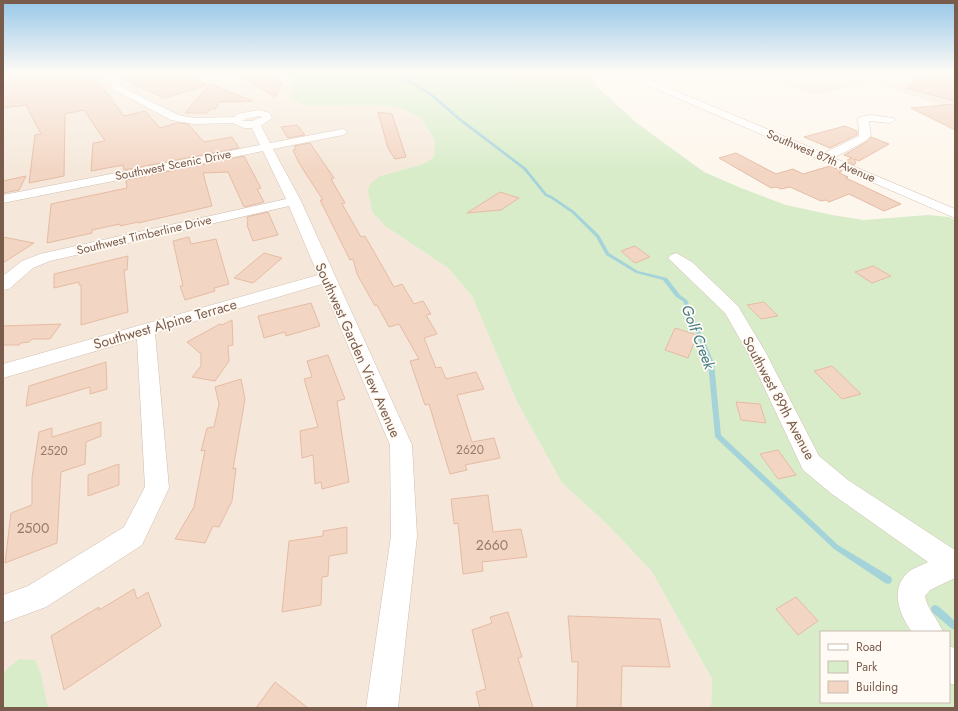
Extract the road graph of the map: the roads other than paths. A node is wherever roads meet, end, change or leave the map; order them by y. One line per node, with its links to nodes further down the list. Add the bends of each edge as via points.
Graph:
1 (149, 104): 3 (street, via 175,118)
2 (699, 104): 8 (street, Southwest 87th Avenue)
3 (236, 120): 5 (street, via 242,124); 5 (street, via 241,116 255,113 268,116)
4 (890, 120): 8 (street, via 863,119 863,138)
5 (255, 124): 7 (street, Southwest Garden View Avenue)
6 (343, 132): 7 (street, Southwest Scenic Drive)
7 (268, 147): 9 (street, Southwest Scenic Drive); 10 (street, Southwest Garden View Avenue)
8 (824, 158): 11 (street, Southwest 87th Avenue)
9 (3, 199)
10 (294, 201): 13 (street, Southwest Garden View Avenue); 14 (street, Southwest Timberline Drive, via 45,257 25,265)
11 (952, 210)
12 (676, 258): 17 (street, Southwest 89th Avenue, via 732,310 757,353 812,463 840,487)
13 (326, 278): 15 (street, Southwest Alpine Terrace); 20 (street, Southwest Garden View Avenue, via 400,445 404,536)
14 (3, 285)
15 (146, 330): 16 (street, Southwest Alpine Terrace); 18 (street, via 157,488 133,536 36,596)
16 (3, 370)
17 (954, 564): 19 (street, via 920,580 911,592 913,610)
18 (3, 609)
19 (928, 631)
20 (382, 708)

